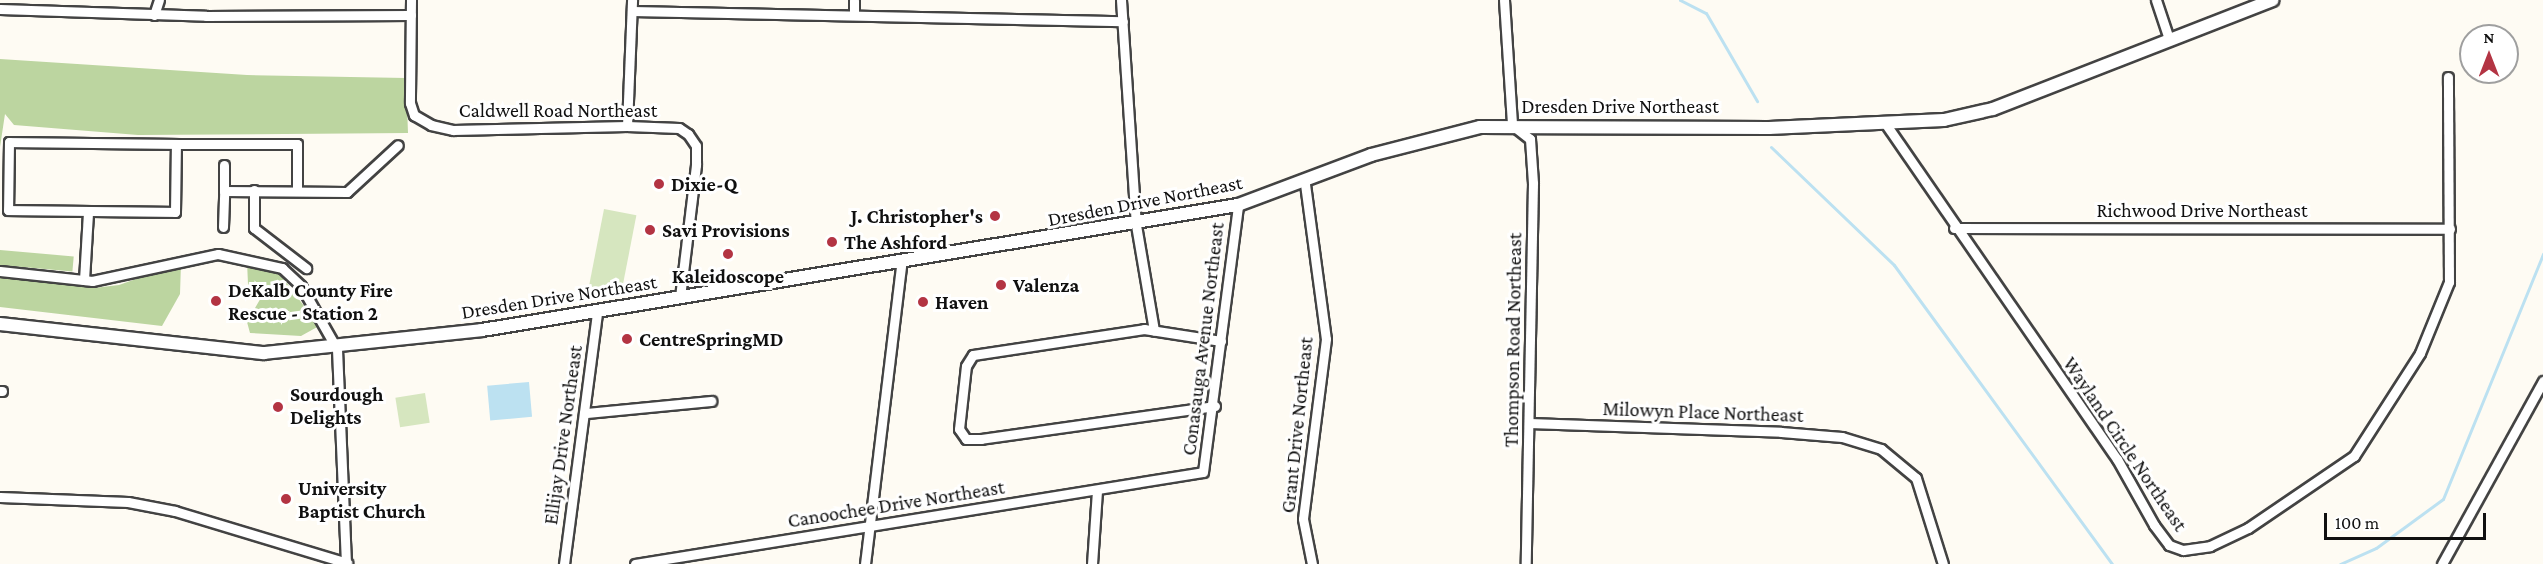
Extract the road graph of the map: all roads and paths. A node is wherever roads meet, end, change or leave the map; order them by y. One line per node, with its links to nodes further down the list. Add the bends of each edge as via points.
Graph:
1 (159, 0): 12 (street)
2 (411, 0): 13 (street, Caldwell Road Northeast)
3 (632, 0): 10 (street)
4 (854, 0): 11 (street)
5 (1121, 0): 14 (street)
6 (1504, 0): 18 (street)
7 (2156, 0): 15 (street)
8 (2273, 0): 15 (street, Dresden Drive Northeast)
9 (0, 9): 12 (street)
10 (632, 11): 11 (street); 19 (street)
11 (854, 13): 14 (street)
12 (154, 15): 13 (street)
13 (411, 15): 19 (street, Caldwell Road Northeast, via 410,103 414,115 431,124 453,130)
14 (1123, 21): 29 (street)
15 (2169, 39): 17 (street, Dresden Drive Northeast, via 1993,109 1944,120)
16 (2448, 77): 32 (street, Wayland Circle Northeast)
17 (1885, 123): 18 (street, Dresden Drive Northeast); 31 (street, Wayland Circle Northeast)
18 (1512, 125): 23 (street, Dresden Drive Northeast, via 1436,135); 47 (street, Thompson Road Northeast, via 1530,138 1533,183)
19 (627, 126): 37 (street, Caldwell Road Northeast, via 679,128 696,146)
20 (176, 144): 25 (street, via 297,144); 28 (street, via 175,212); 28 (street, via 9,142 8,210)
21 (398, 145): 25 (street, via 347,192)
22 (224, 165): 26 (street)
23 (1305, 184): 27 (street, Dresden Drive Northeast); 57 (street, Grant Drive Northeast, via 1326,339 1303,519)
24 (254, 190): 25 (street); 26 (street); 34 (street, via 254,228)
25 (297, 190)
26 (224, 191): 30 (street)
27 (1238, 205): 29 (street, Dresden Drive Northeast); 41 (street, Conasauga Avenue Northeast)
28 (88, 213): 36 (street)
29 (1136, 225): 33 (street, Dresden Drive Northeast); 40 (street)
30 (223, 227)
31 (1954, 228): 32 (street, Richwood Drive Northeast); 32 (street, Wayland Circle Northeast, via 2117,459 2154,525 2169,545 2183,550 2210,546 2248,528 2354,456 2380,423 2437,321 2449,282)
32 (2450, 229)
33 (902, 260): 37 (street, Dresden Drive Northeast); 51 (street)
34 (306, 268)
35 (0, 272): 36 (street)
36 (84, 280): 42 (street, via 138,274 193,256 256,259 282,268 301,286)
37 (680, 297): 38 (street, Dresden Drive Northeast)
38 (597, 312): 42 (street, Dresden Drive Northeast); 46 (street, Ellijay Drive Northeast)
39 (0, 324): 42 (street, Dresden Drive Northeast, via 264,353)
40 (1154, 330): 41 (street); 45 (street, via 973,355 966,366 959,429 966,439 981,439)
41 (1221, 341): 45 (street, Conasauga Avenue Northeast)
42 (337, 349): 52 (street)
43 (2543, 381): 60 (street)
44 (711, 401): 46 (street)
45 (1215, 406): 48 (street, Conasauga Avenue Northeast, via 1203,472)
46 (586, 413): 53 (street, Ellijay Drive Northeast)
47 (1529, 423): 58 (street, Thompson Road Northeast); 59 (street, Milowyn Place Northeast, via 1781,432 1842,437 1875,447 1916,478)
48 (1163, 482): 49 (street, Canoochee Drive Northeast)
49 (1097, 491): 51 (street, Canoochee Drive Northeast); 56 (street)
50 (0, 497): 52 (street, via 128,502 175,510)
51 (870, 525): 54 (street, Canoochee Drive Northeast); 55 (street)
52 (346, 563)
53 (564, 564)
54 (634, 564)
55 (865, 564)
56 (1092, 564)
57 (1312, 564)
58 (1526, 564)
59 (1943, 564)
60 (2442, 564)

